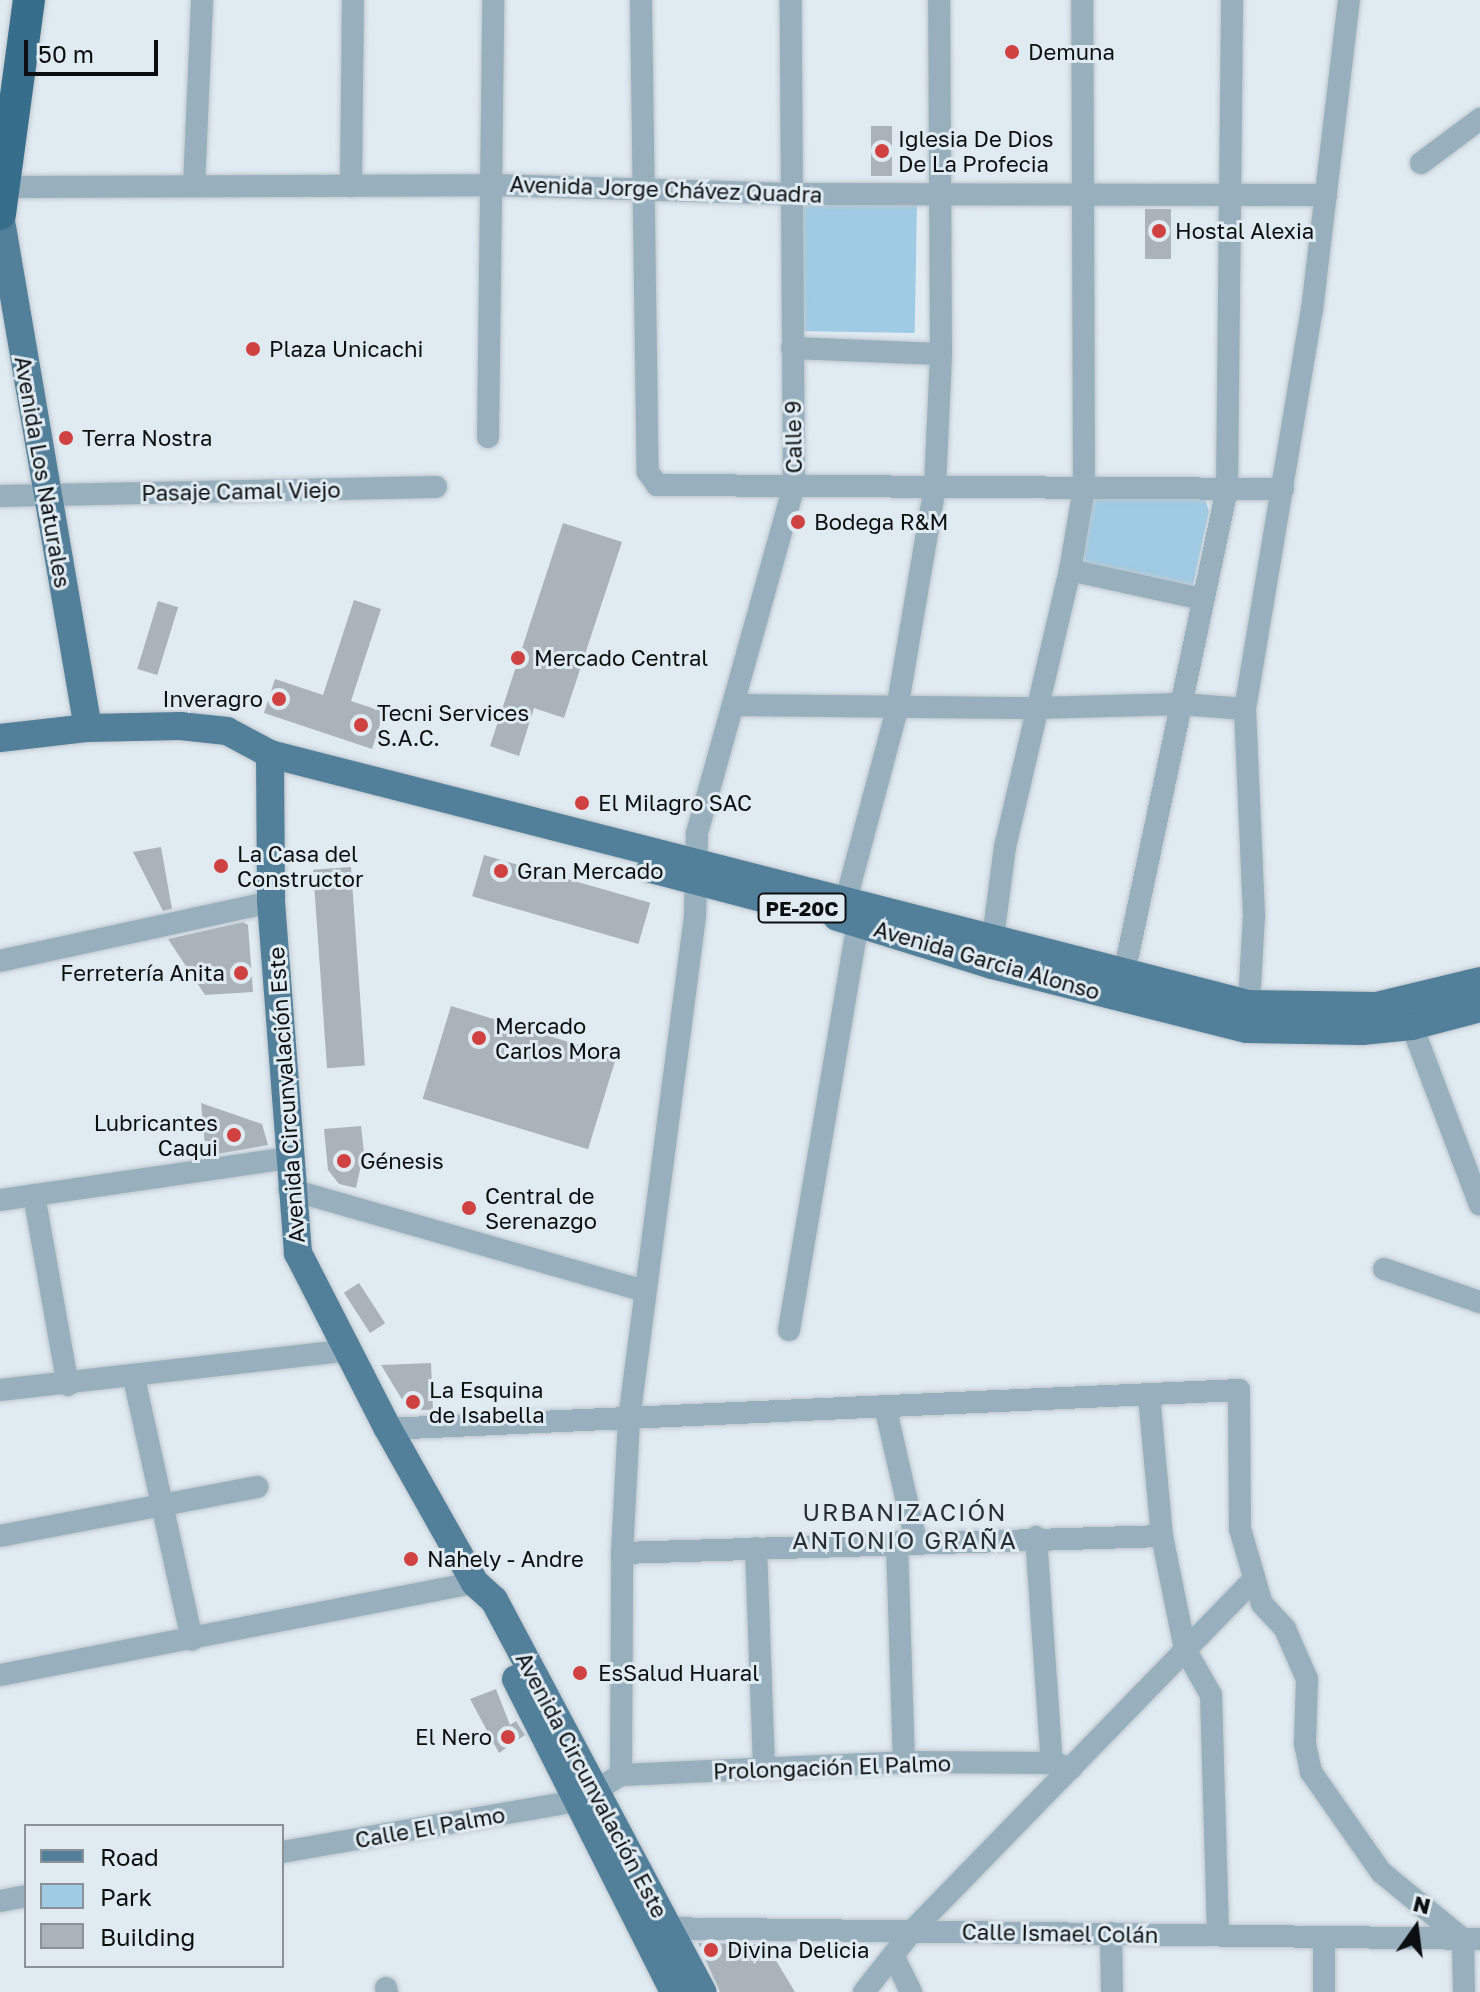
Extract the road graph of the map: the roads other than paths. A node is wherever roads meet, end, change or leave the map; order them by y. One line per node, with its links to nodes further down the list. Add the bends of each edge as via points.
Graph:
1 (29, 0): 22 (highway, Avenida Los Naturales)
2 (202, 0): 14 (street)
3 (353, 0): 15 (street)
4 (493, 0): 13 (street)
5 (641, 0): 16 (street)
6 (791, 0): 20 (street, Calle 9)
7 (939, 0): 17 (street)
8 (1082, 0): 18 (street)
9 (1232, 0): 19 (street)
10 (1349, 0): 21 (street)
11 (1476, 131): 12 (street)
12 (1421, 163)
13 (492, 185): 15 (street, Avenida Jorge Chávez Quadra); 16 (street, Avenida Jorge Chávez Quadra); 25 (street)
14 (194, 186): 15 (street, Avenida Jorge Chávez Quadra); 22 (street, Avenida Jorge Chávez Quadra)
15 (351, 186)
16 (646, 187): 20 (street, Avenida Jorge Chávez Quadra); 26 (street, via 648,472 657,485)
17 (940, 193): 18 (street, Avenida Jorge Chávez Quadra); 20 (street, Avenida Jorge Chávez Quadra); 24 (street)
18 (1081, 193): 19 (street, Avenida Jorge Chávez Quadra); 29 (street)
19 (1230, 193): 21 (street, Avenida Jorge Chávez Quadra); 30 (street)
20 (793, 194): 23 (street, Calle 9)
21 (1326, 195): 31 (street)
22 (2, 205): 32 (main road, Avenida Los Naturales)
23 (792, 348): 24 (street); 26 (street, Calle 9)
24 (941, 354): 28 (street)
25 (488, 437)
26 (794, 485): 28 (street); 37 (street, Calle 9)
27 (436, 487): 32 (street, Pasaje Camal Viejo)
28 (935, 487): 29 (street); 39 (street)
29 (1084, 489): 30 (street); 34 (street)
30 (1227, 489): 31 (street); 35 (street)
31 (1283, 489): 40 (street)
32 (46, 495): 33 (street, Pasaje Camal Viejo); 41 (main road, Avenida Los Naturales)
33 (0, 496)
34 (1070, 570): 35 (street); 38 (street)
35 (1202, 599): 36 (street)
36 (1181, 704): 38 (street); 40 (street); 50 (street)
37 (733, 705): 39 (street); 44 (street, Calle 9, via 697,833)
38 (1037, 708): 39 (street); 47 (street)
39 (897, 709): 46 (street)
40 (1245, 709): 52 (street, via 1254,915)
41 (88, 728): 42 (main road, PE-20C); 43 (main road, Avenida Garcia Alonso / PE-20C, via 227,731)
42 (0, 738)
43 (270, 754): 44 (main road, Avenida Garcia Alonso / PE-20C, via 363,775 421,806); 45 (main road, Avenida Circunvalación Este)
44 (695, 872): 46 (main road, Avenida Garcia Alonso / PE-20C); 60 (street, Calle 9)
45 (271, 902): 48 (street); 54 (main road, Avenida Circunvalación Este)
46 (852, 912): 47 (main road, Avenida Garcia Alonso / PE-20C); 62 (street)
47 (991, 952): 50 (main road, Avenida Garcia Alonso / PE-20C)
48 (0, 961)
49 (1480, 981): 52 (main road, PE-20C, via 1376,1006)
50 (1122, 985): 52 (main road, Avenida Garcia Alonso / PE-20C)
51 (1480, 1008): 53 (main road, PE-20C)
52 (1248, 1017): 53 (main road, PE-20C, via 1362,1031)
53 (1412, 1026): 58 (street)
54 (287, 1158): 55 (main road, Avenida Circunvalación Este); 56 (street)
55 (289, 1189): 60 (street); 63 (main road, Avenida Circunvalación Este, via 298,1253)
56 (34, 1195): 57 (street); 65 (street)
57 (0, 1200)
58 (1480, 1205)
59 (1384, 1269): 61 (street)
60 (644, 1291): 69 (street, Calle 9)
61 (1480, 1302)
62 (789, 1330)
63 (349, 1350): 64 (street); 70 (main road, Avenida Circunvalación Este)
64 (134, 1378): 65 (street); 72 (street)
65 (68, 1385): 66 (street)
66 (0, 1390)
67 (1149, 1396): 68 (street); 74 (street); 79 (street, via 1239,1390 1240,1529)
68 (885, 1406): 69 (street); 76 (street)
69 (629, 1419): 70 (street); 78 (street, Calle 9)
70 (387, 1429): 80 (main road, Avenida Circunvalación Este)
71 (257, 1487): 72 (street)
72 (160, 1505): 73 (street); 81 (street)
73 (0, 1536)
74 (1162, 1536): 75 (street); 82 (street)
75 (1036, 1537): 76 (street); 85 (street)
76 (906, 1542): 77 (street); 84 (street)
77 (756, 1548): 78 (street); 86 (street)
78 (622, 1553): 87 (street, Calle 9)
79 (1252, 1581): 82 (street); 97 (street, via 1262,1604 1285,1629 1307,1679 1305,1744 1311,1772 1381,1872)
80 (475, 1583): 81 (street); 88 (main road, Avenida Circunvalación Este, via 494,1600)
81 (192, 1640): 83 (street)
82 (1185, 1649): 85 (street); 95 (street, via 1211,1695)
83 (0, 1675)
84 (904, 1762): 85 (street, Prolongación El Palmo); 86 (street, Prolongación El Palmo)
85 (1061, 1766): 93 (street)
86 (764, 1767): 87 (street, Prolongación El Palmo)
87 (621, 1775): 88 (street)
88 (588, 1797): 89 (street, Calle El Palmo); 92 (main road, Avenida Circunvalación Este)
89 (284, 1852)
90 (24, 1896): 91 (street)
91 (0, 1901)
92 (655, 1928): 93 (street, Calle Ismael Colán); 99 (main road, Avenida Circunvalación Este); 100 (main road, Avenida Circunvalación Este)
93 (913, 1930): 94 (street, Calle Ismael Colán); 98 (street)
94 (1111, 1933): 95 (street, Calle Ismael Colán); 103 (street)
95 (1218, 1935): 96 (street, Calle Ismael Colán)
96 (1324, 1937): 97 (street, Calle Ismael Colán); 104 (street)
97 (1472, 1939): 105 (street)
98 (895, 1959): 101 (street); 102 (street)
99 (674, 1992)
100 (702, 1992)
101 (864, 1992)
102 (911, 1992)
103 (1112, 1992)
104 (1324, 1992)
105 (1464, 1992)

